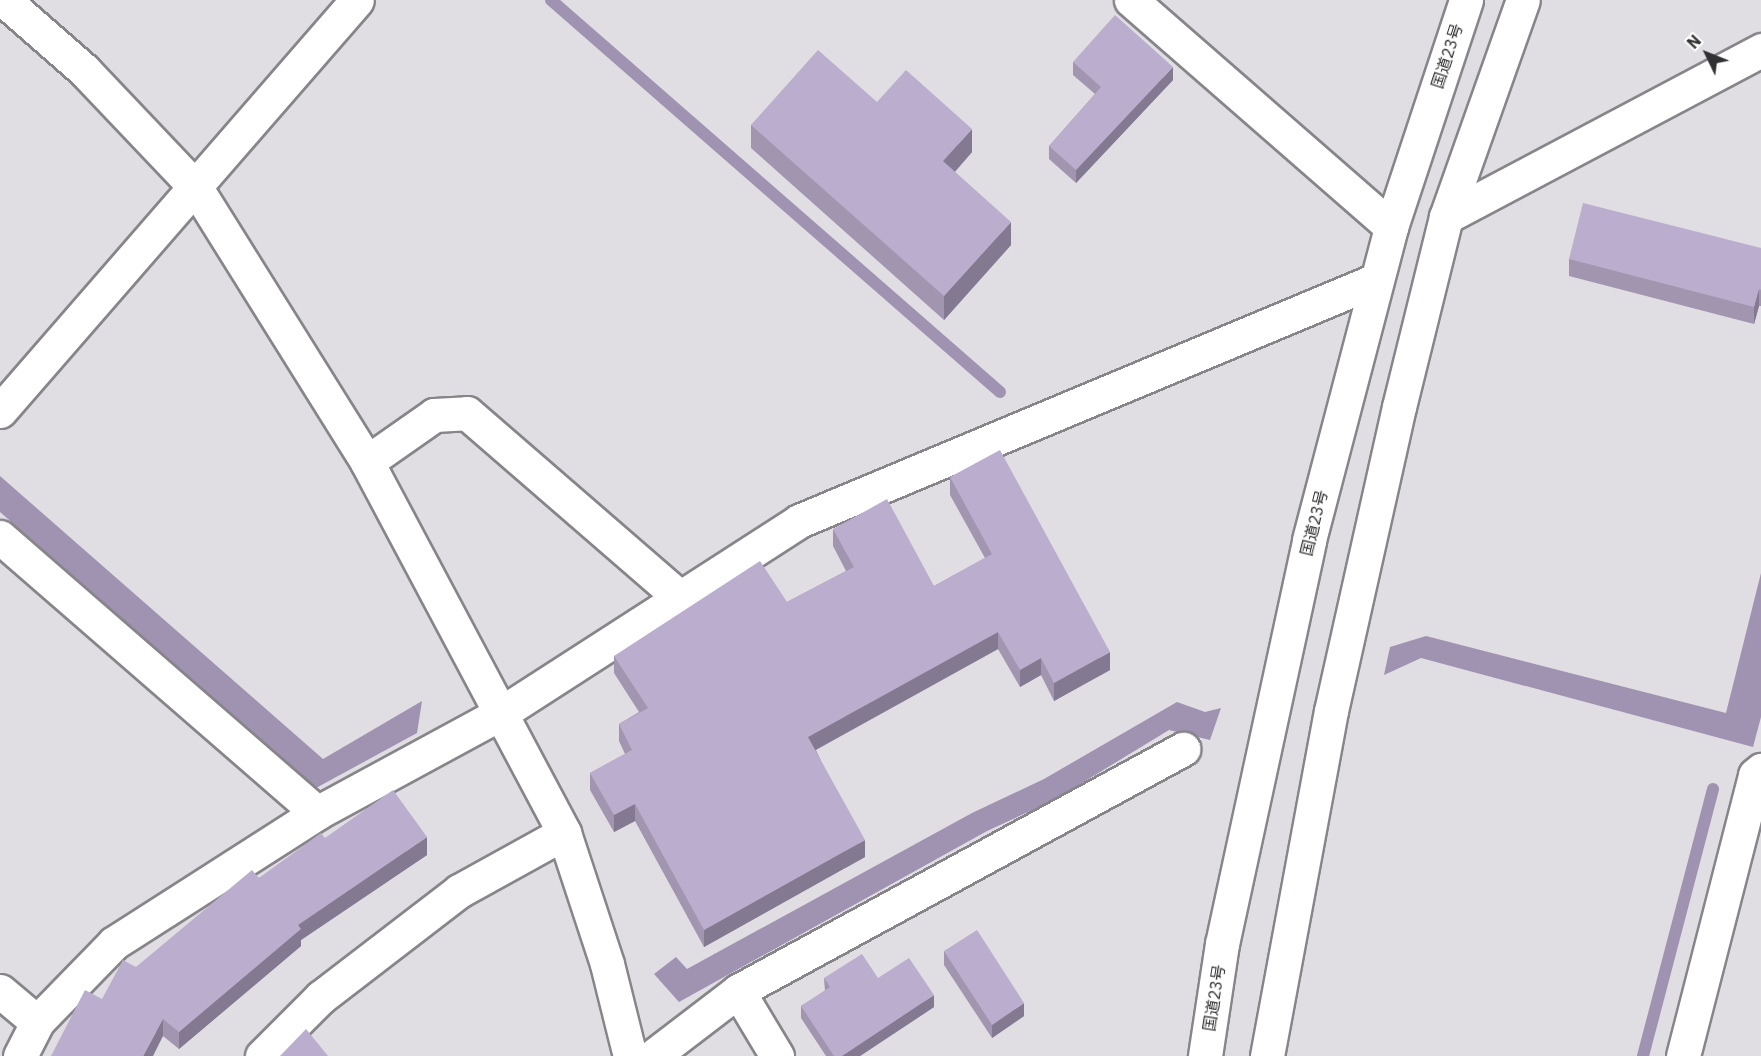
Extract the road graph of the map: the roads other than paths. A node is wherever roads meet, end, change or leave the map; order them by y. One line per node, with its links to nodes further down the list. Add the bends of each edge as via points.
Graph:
1 (4, 0): 7 (main road, via 85,71)
2 (357, 0): 7 (main road)
3 (1131, 0): 9 (main road)
4 (1466, 0): 9 (main road, 国道23号)
5 (1523, 0): 8 (main road)
6 (1761, 50): 8 (main road)
7 (196, 188): 11 (main road); 12 (main road)
8 (1446, 217): 29 (main road, via 1331,711)
9 (1391, 227): 10 (main road, 国道23号)
10 (1376, 280): 14 (main road, via 799,521); 28 (main road, 国道23号, via 1309,540 1222,944)
11 (0, 411)
12 (367, 462): 14 (main road, via 434,415 467,413); 15 (main road)
13 (0, 537): 18 (main road)
14 (678, 596): 15 (main road)
15 (503, 712): 18 (main road); 19 (main road)
16 (1183, 749): 21 (main road)
17 (1761, 770): 30 (main road, via 1755,775)
18 (317, 813): 22 (main road, via 114,943)
19 (564, 833): 24 (main road, via 459,891 321,997); 25 (main road, via 607,964)
20 (0, 991): 22 (main road)
21 (738, 991): 26 (main road); 27 (main road)
22 (37, 1022): 23 (main road)
23 (20, 1056)
24 (262, 1056)
25 (630, 1056)
26 (652, 1056)
27 (777, 1056)
28 (1205, 1056)
29 (1267, 1056)
30 (1683, 1056)

